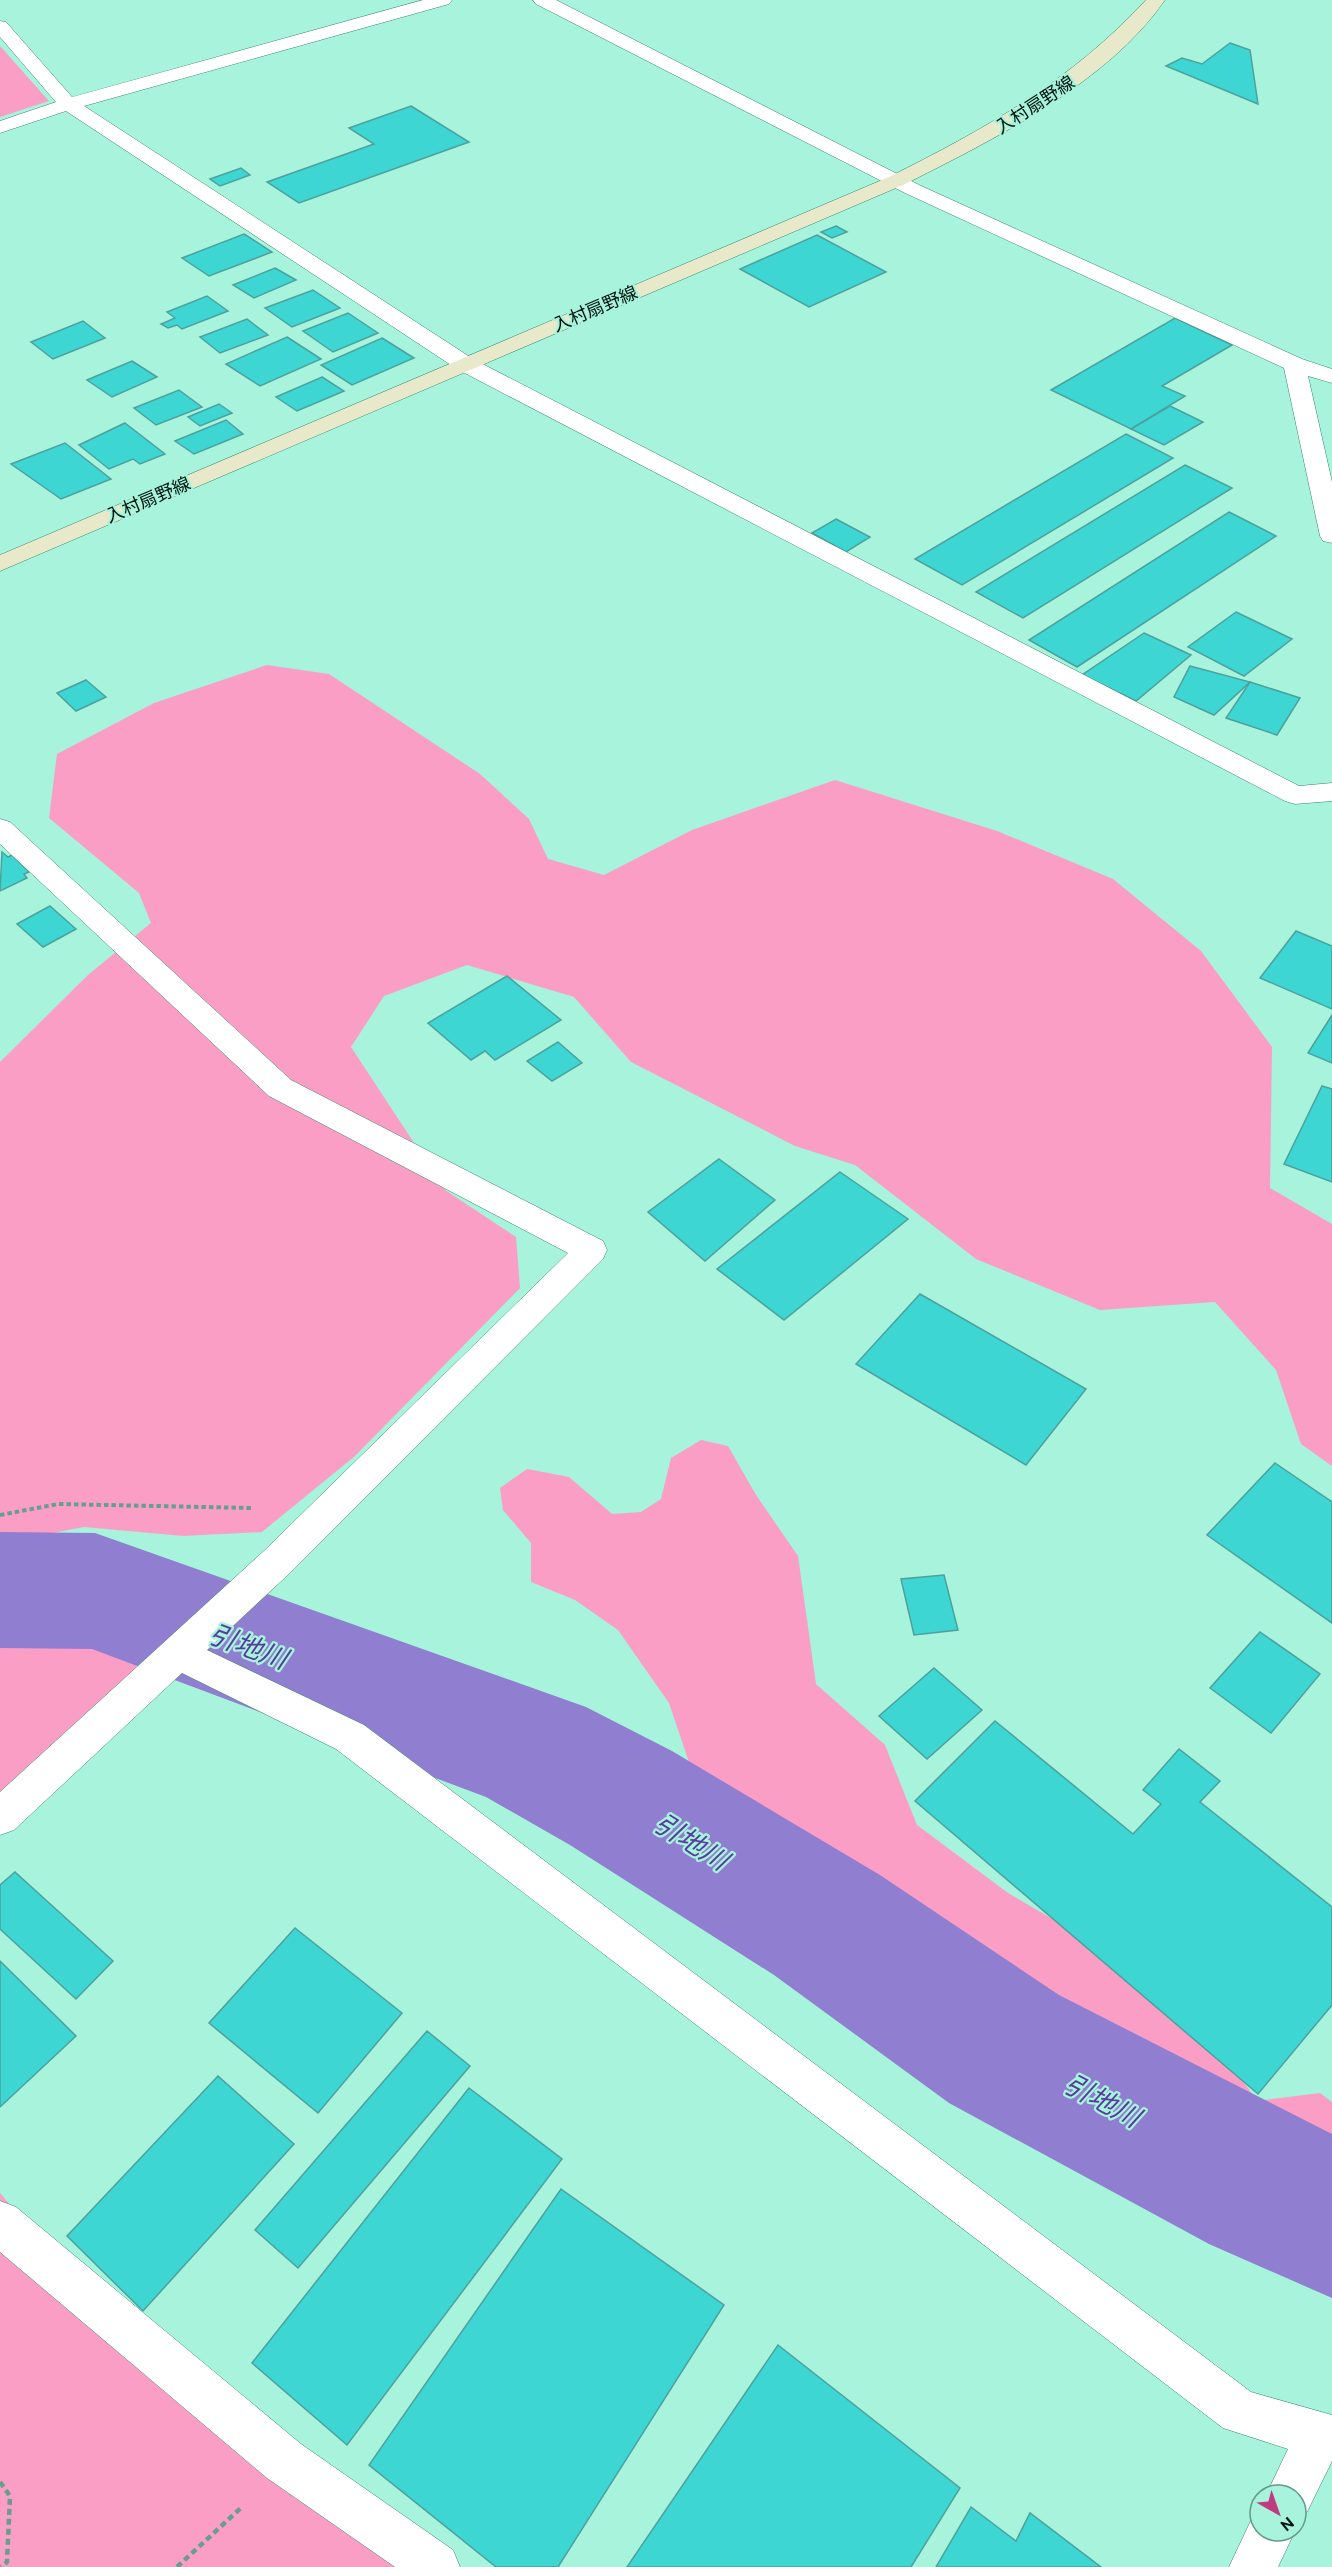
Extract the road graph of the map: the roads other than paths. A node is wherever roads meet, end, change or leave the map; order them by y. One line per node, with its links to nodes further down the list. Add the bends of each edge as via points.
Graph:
1 (443, 0): 5 (street)
2 (542, 0): 7 (street)
3 (1156, 0): 7 (street, 入村扇野線, via 1088,70 997,131)
4 (0, 26): 5 (street)
5 (68, 104): 6 (street); 8 (street)
6 (0, 127)
7 (896, 181): 8 (street, 入村扇野線); 9 (street)
8 (465, 364): 11 (street, 入村扇野線); 12 (street, via 1295,795)
9 (1314, 370): 10 (street)
10 (1332, 536)
11 (0, 564)
12 (1332, 792)
13 (0, 828): 14 (street, via 280,1088 591,1250 278,1561)
14 (177, 1653): 15 (street); 17 (street, via 350,1737 1239,2412)
15 (0, 1817)
16 (0, 2223): 20 (street, via 284,2461)
17 (1326, 2437): 18 (street)
18 (1297, 2483)
19 (1265, 2543): 21 (street)
20 (436, 2567)
21 (1253, 2567)

